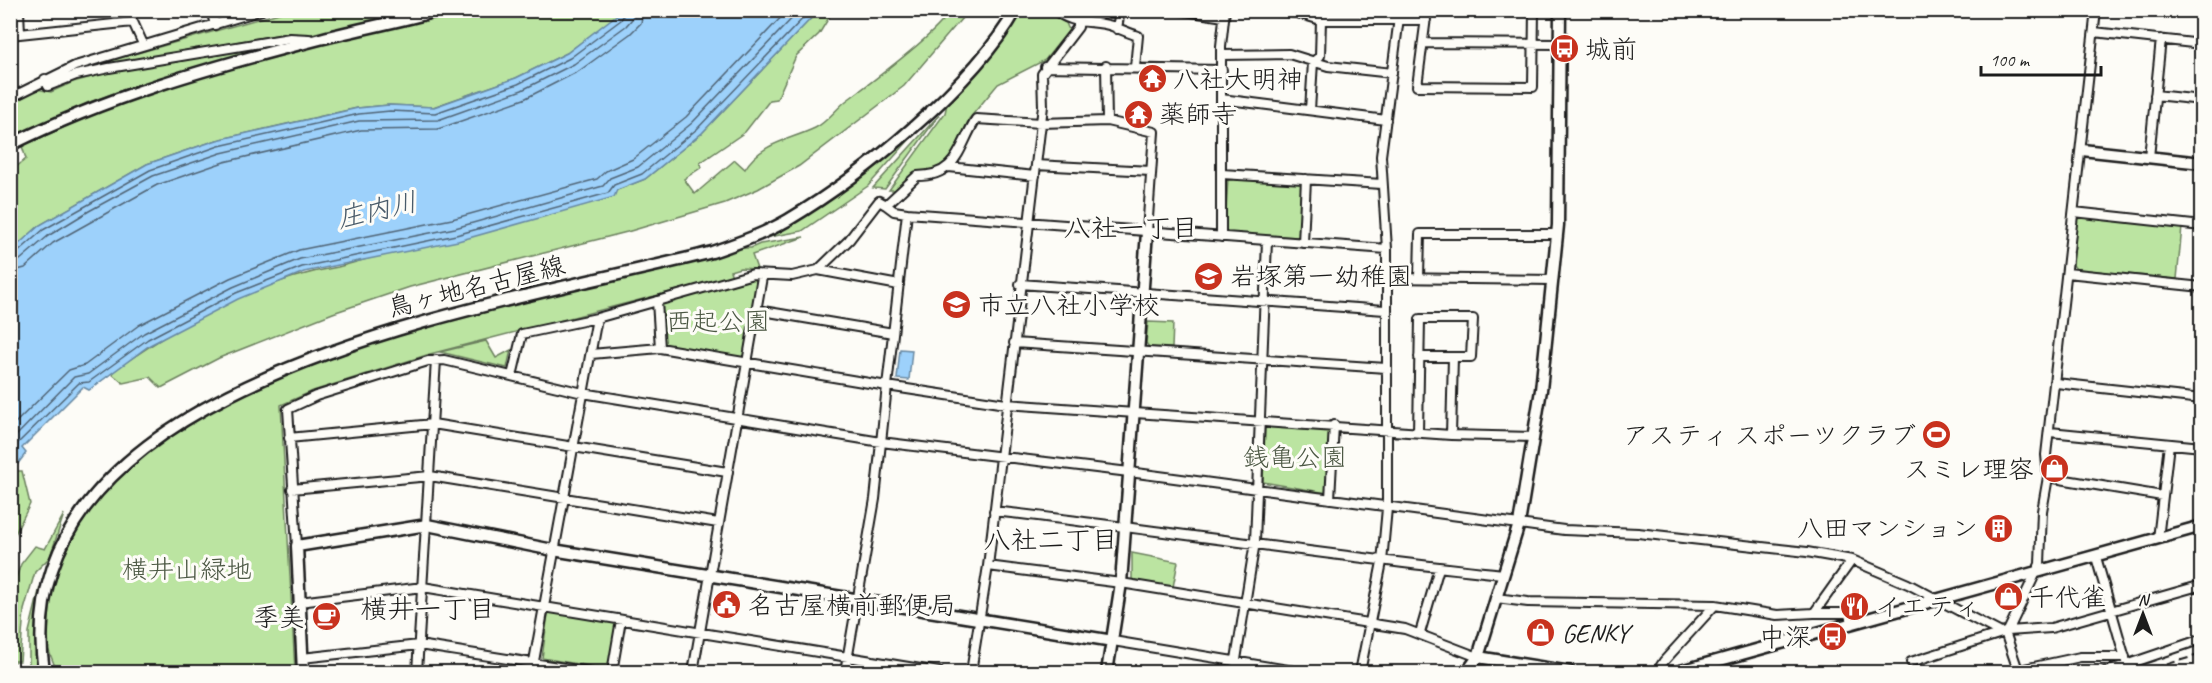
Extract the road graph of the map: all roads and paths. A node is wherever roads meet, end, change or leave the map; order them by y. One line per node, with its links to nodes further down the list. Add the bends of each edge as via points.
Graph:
1 (19, 10): 24 (street)
2 (211, 10): 21 (street)
3 (262, 10): 21 (street)
4 (440, 10): 26 (street)
5 (1016, 10): 179 (street, 鳥ヶ地名古屋線, via 1004,31 941,101 826,195 786,221 712,252 431,318 364,338 256,379 159,431 123,460 66,527 53,558 39,620)
6 (1056, 10): 19 (street)
7 (1120, 10): 22 (street)
8 (1179, 10): 16 (street)
9 (1266, 10): 17 (street)
10 (1323, 10): 17 (street)
11 (1400, 10): 20 (street)
12 (1427, 10): 18 (street)
13 (1534, 10): 30 (street)
14 (1560, 10): 31 (street)
15 (2096, 10): 23 (street)
16 (1224, 14): 33 (street)
17 (1322, 20): 20 (street); 34 (street, via 1320,56)
18 (1426, 20): 20 (street); 28 (street)
19 (1078, 21): 22 (street); 36 (street, via 1078,27)
20 (1398, 22): 39 (street)
21 (215, 25): 29 (street)
22 (1117, 29): 37 (street, via 1138,36)
23 (2094, 32): 27 (street); 50 (street)
24 (20, 34): 25 (street); 29 (street, via 133,22)
25 (10, 35)
26 (319, 39): 40 (street, via 290,38 109,68 48,86); 49 (street, via 118,97)
27 (2161, 39): 32 (street); 41 (street)
28 (1423, 43): 30 (street); 30 (street, via 1417,86 1533,87)
29 (143, 44): 40 (street)
30 (1534, 44): 31 (street)
31 (1560, 44): 66 (street)
32 (2202, 44)
33 (1221, 55): 34 (street, via 1289,54); 38 (street)
34 (1313, 62): 39 (street); 45 (street)
35 (1106, 66): 36 (street); 37 (street); 46 (street)
36 (1045, 67): 48 (street)
37 (1135, 67): 38 (street)
38 (1222, 70): 43 (street)
39 (1392, 74): 47 (street)
40 (45, 79): 42 (street)
41 (2155, 95): 44 (street); 51 (street)
42 (10, 98)
43 (1221, 99): 45 (street); 56 (street)
44 (2202, 100)
45 (1310, 110): 47 (street)
46 (1107, 120): 48 (street); 55 (street, via 1154,132)
47 (1386, 120): 59 (street)
48 (1041, 123): 53 (street); 54 (street, via 976,118)
49 (10, 144)
50 (2082, 150): 51 (street); 61 (street)
51 (2149, 157): 52 (street)
52 (2202, 163)
53 (1036, 165): 55 (street); 57 (street)
54 (949, 167): 57 (street); 60 (street, via 934,176 917,176)
55 (1151, 171): 65 (street)
56 (1221, 174): 58 (street); 67 (street)
57 (1035, 176): 63 (street)
58 (1306, 179): 59 (street); 69 (street)
59 (1382, 184): 70 (street)
60 (886, 205): 62 (street); 71 (street, via 879,201 849,240)
61 (2074, 212): 64 (street); 72 (street)
62 (907, 213): 63 (street); 78 (street)
63 (1028, 223): 65 (street); 77 (street)
64 (2202, 226)
65 (1147, 232): 67 (street); 80 (street)
66 (1557, 234): 75 (street, via 1420,234); 76 (street)
67 (1221, 237): 68 (street)
68 (1268, 241): 69 (street); 82 (street)
69 (1303, 243): 70 (street)
70 (1387, 249): 74 (street)
71 (818, 270): 73 (street); 78 (street)
72 (2067, 273): 79 (street); 98 (street)
73 (762, 277): 81 (street, via 753,274); 83 (street)
74 (1386, 278): 75 (street); 84 (street)
75 (1419, 278): 76 (street)
76 (1552, 280): 113 (street)
77 (1020, 284): 80 (street); 87 (street)
78 (899, 285): 86 (street)
79 (2202, 287)
80 (1142, 293): 82 (street); 89 (street)
81 (657, 301): 85 (street); 88 (street)
82 (1265, 302): 84 (street); 94 (street)
83 (757, 310): 86 (street); 95 (street)
84 (1385, 310): 96 (street)
85 (597, 318): 90 (street); 97 (street, via 522,334)
86 (893, 333): 99 (street)
87 (1014, 343): 89 (street); 102 (street)
88 (660, 348): 90 (street); 95 (street)
89 (1138, 352): 94 (street); 103 (street)
90 (591, 354): 100 (street)
91 (1419, 357): 92 (street); 92 (street, via 1420,318 1473,319 1471,357); 109 (street)
92 (1453, 357): 111 (street)
93 (436, 360): 97 (street); 106 (street); 112 (street, via 316,396 288,409)
94 (1264, 360): 96 (street); 105 (street)
95 (747, 363): 99 (street); 104 (street)
96 (1386, 368): 108 (street)
97 (512, 376): 100 (street)
98 (2056, 383): 101 (street); 110 (street)
99 (887, 386): 102 (street); 114 (street)
100 (583, 393): 104 (street); 116 (street)
101 (2202, 399)
102 (1006, 404): 103 (street); 118 (street)
103 (1134, 411): 105 (street); 120 (street)
104 (738, 419): 114 (street); 119 (street)
105 (1261, 420): 107 (street); 124 (street)
106 (433, 424): 112 (street); 116 (street); 121 (street)
107 (1334, 425): 108 (street); 127 (street)
108 (1385, 428): 109 (street); 128 (street)
109 (1418, 432): 111 (street)
110 (2050, 432): 115 (street); 122 (street)
111 (1451, 435): 113 (street)
112 (290, 438): 123 (street)
113 (1533, 438): 131 (street)
114 (881, 442): 118 (street); 151 (street)
115 (2169, 444): 117 (street); 125 (street)
116 (572, 446): 119 (street); 126 (street)
117 (2202, 447)
118 (1000, 457): 120 (street); 129 (street)
119 (727, 472): 130 (street)
120 (1130, 472): 124 (street); 133 (street)
121 (430, 476): 123 (street); 126 (street); 132 (street)
122 (2048, 477): 125 (street); 144 (street, via 2040,564)
123 (292, 489): 137 (street)
124 (1258, 489): 127 (street); 136 (street)
125 (2162, 496): 135 (street)
126 (562, 497): 130 (street); 138 (street)
127 (1330, 499): 128 (street)
128 (1387, 508): 131 (street); 141 (street)
129 (994, 511): 133 (street); 142 (street)
130 (718, 523): 146 (street)
131 (1519, 524): 140 (street, via 1799,551); 145 (street)
132 (427, 525): 137 (street); 138 (street); 149 (street)
133 (1126, 525): 136 (street); 147 (street)
134 (2202, 526): 135 (street)
135 (2158, 539): 139 (street)
136 (1255, 542): 141 (street); 154 (street)
137 (297, 546): 153 (street)
138 (553, 550): 146 (street); 156 (street)
139 (2096, 557): 144 (street); 157 (street)
140 (1852, 560): 152 (street); 158 (street)
141 (1382, 562): 143 (street); 162 (street)
142 (988, 566): 147 (street); 159 (street)
143 (1439, 568): 145 (street); 165 (street)
144 (2035, 573): 152 (street); 163 (street)
145 (1503, 574): 150 (street)
146 (709, 575): 151 (street); 164 (street)
147 (1121, 583): 154 (street); 167 (street)
148 (2202, 585): 157 (street)
149 (423, 587): 153 (street); 156 (street); 168 (street)
150 (1496, 598): 155 (street); 170 (street)
151 (858, 599): 159 (street); 169 (street)
152 (1940, 600): 161 (street); 163 (street)
153 (299, 602): 172 (street)
154 (1246, 602): 162 (street); 173 (street)
155 (1715, 605): 158 (street, via 1777,615); 194 (street)
156 (544, 607): 160 (street); 175 (street)
157 (2112, 611): 163 (street, via 2051,628); 171 (street)
158 (1814, 613): 161 (street, via 1848,613)
159 (980, 618): 167 (street); 187 (street)
160 (621, 620): 164 (street); 183 (street)
161 (1855, 622): 195 (street)
162 (1370, 623): 165 (street); 191 (street)
163 (2005, 632): 174 (street); 178 (street)
164 (700, 633): 169 (street); 184 (street)
165 (1420, 633): 170 (street)
166 (2202, 639): 176 (street)
167 (1113, 640): 173 (street); 188 (street)
168 (419, 645): 172 (street); 175 (street); 181 (street)
169 (848, 657): 185 (street); 186 (street)
170 (1478, 657): 177 (street); 192 (street)
171 (2125, 657): 176 (street); 178 (street, via 2080,657)
172 (302, 658): 180 (street)
173 (1236, 662): 189 (street); 190 (street)
174 (1911, 662)
175 (533, 668): 182 (street)
176 (2128, 669): 196 (street)
177 (1535, 670): 193 (street)
178 (2014, 671)
179 (44, 672)
180 (303, 672)
181 (417, 672)
182 (590, 672)
183 (612, 672)
184 (693, 672)
185 (846, 672)
186 (939, 672)
187 (971, 672)
188 (1107, 672)
189 (1234, 672)
190 (1300, 672)
191 (1360, 672)
192 (1467, 672)
193 (1570, 672)
194 (1657, 672)
195 (1677, 672)
196 (2105, 672)

